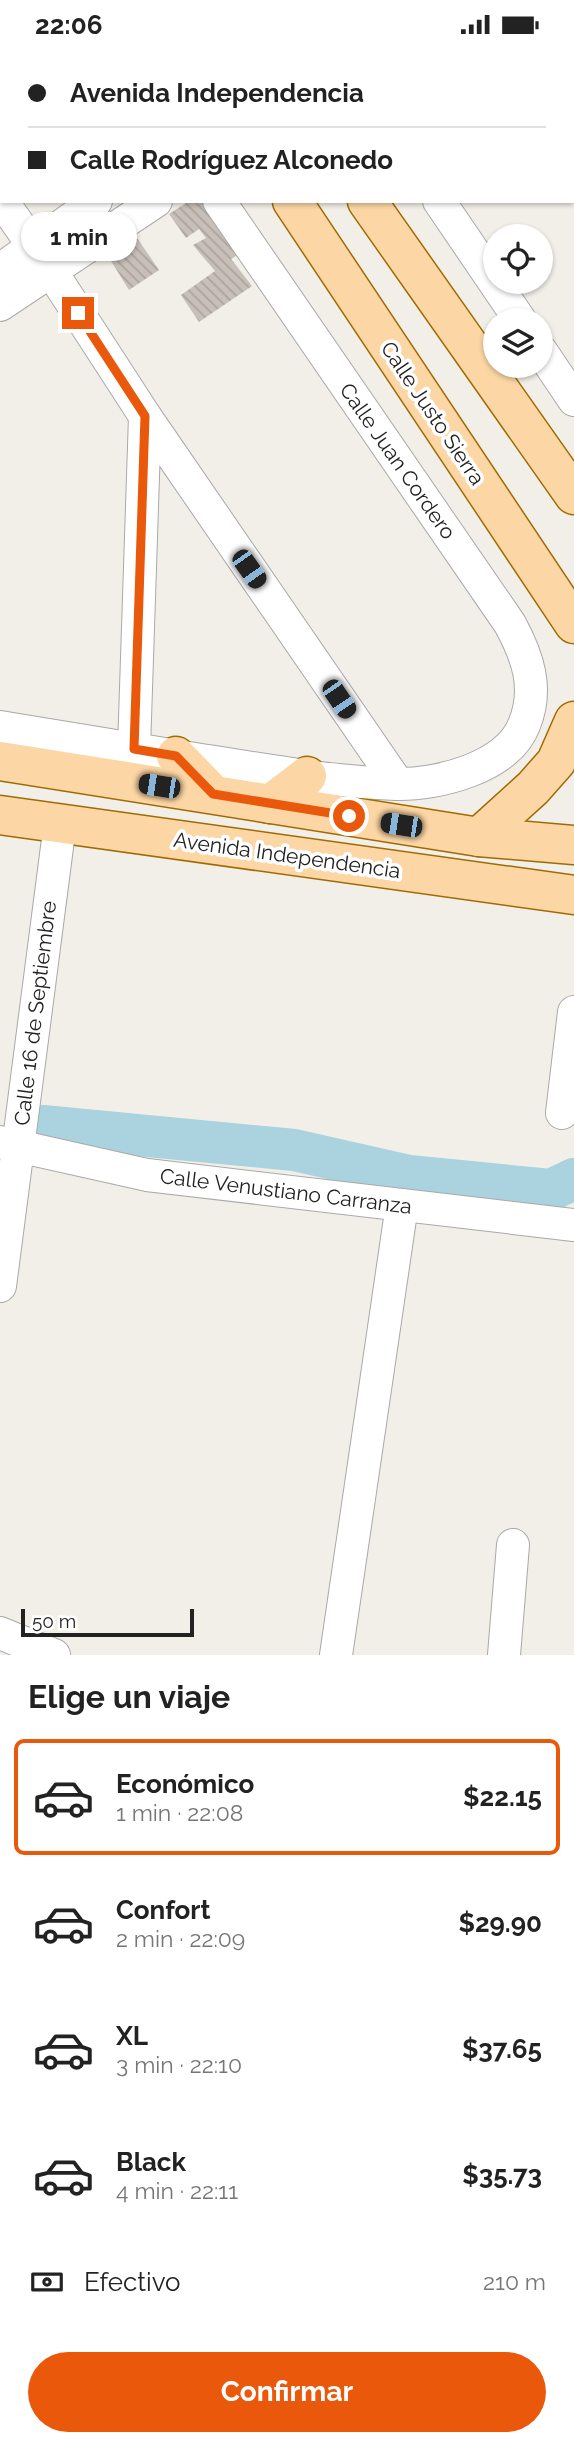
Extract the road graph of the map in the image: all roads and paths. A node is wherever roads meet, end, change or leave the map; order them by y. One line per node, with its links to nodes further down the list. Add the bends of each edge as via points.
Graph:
1 (3, 203): 8 (street)
2 (93, 203): 8 (street)
3 (153, 203): 10 (street)
4 (220, 203): 24 (street, Calle Juan Cordero, via 524,650 532,682 531,709 520,735 501,755 472,770)
5 (293, 203): 17 (main road, Calle Justo Sierra)
6 (368, 203): 16 (main road)
7 (440, 203): 12 (street)
8 (33, 246): 9 (street); 10 (street)
9 (0, 269)
10 (51, 271): 11 (street); 15 (street)
11 (0, 305)
12 (512, 308)
13 (553, 369): 14 (street)
14 (574, 400)
15 (145, 416): 20 (street); 24 (street)
16 (574, 495)
17 (574, 624)
18 (574, 721): 29 (main road, via 556,761 533,789)
19 (0, 727): 20 (street)
20 (134, 749): 21 (street)
21 (176, 756): 23 (street); 25 (main road)
22 (0, 761): 25 (main road)
23 (307, 776): 24 (street); 26 (main road)
24 (398, 784)
25 (213, 794): 26 (main road)
26 (270, 804): 29 (main road)
27 (0, 815): 28 (main road, Avenida Independencia)
28 (60, 824): 31 (main road, Avenida Independencia); 34 (street, Calle 16 de Septiembre)
29 (479, 837): 30 (main road)
30 (574, 845)
31 (574, 895)
32 (574, 1012): 33 (street)
33 (562, 1113)
34 (9, 1144): 35 (street, Calle Venustiano Carranza, via 147,1175); 37 (street, Calle 16 de Septiembre)
35 (402, 1205): 36 (street, Calle Venustiano Carranza); 41 (street)
36 (574, 1225)
37 (0, 1286)
38 (513, 1545): 42 (street)
39 (0, 1633): 40 (street)
40 (54, 1655)
41 (336, 1655)
42 (503, 1655)

